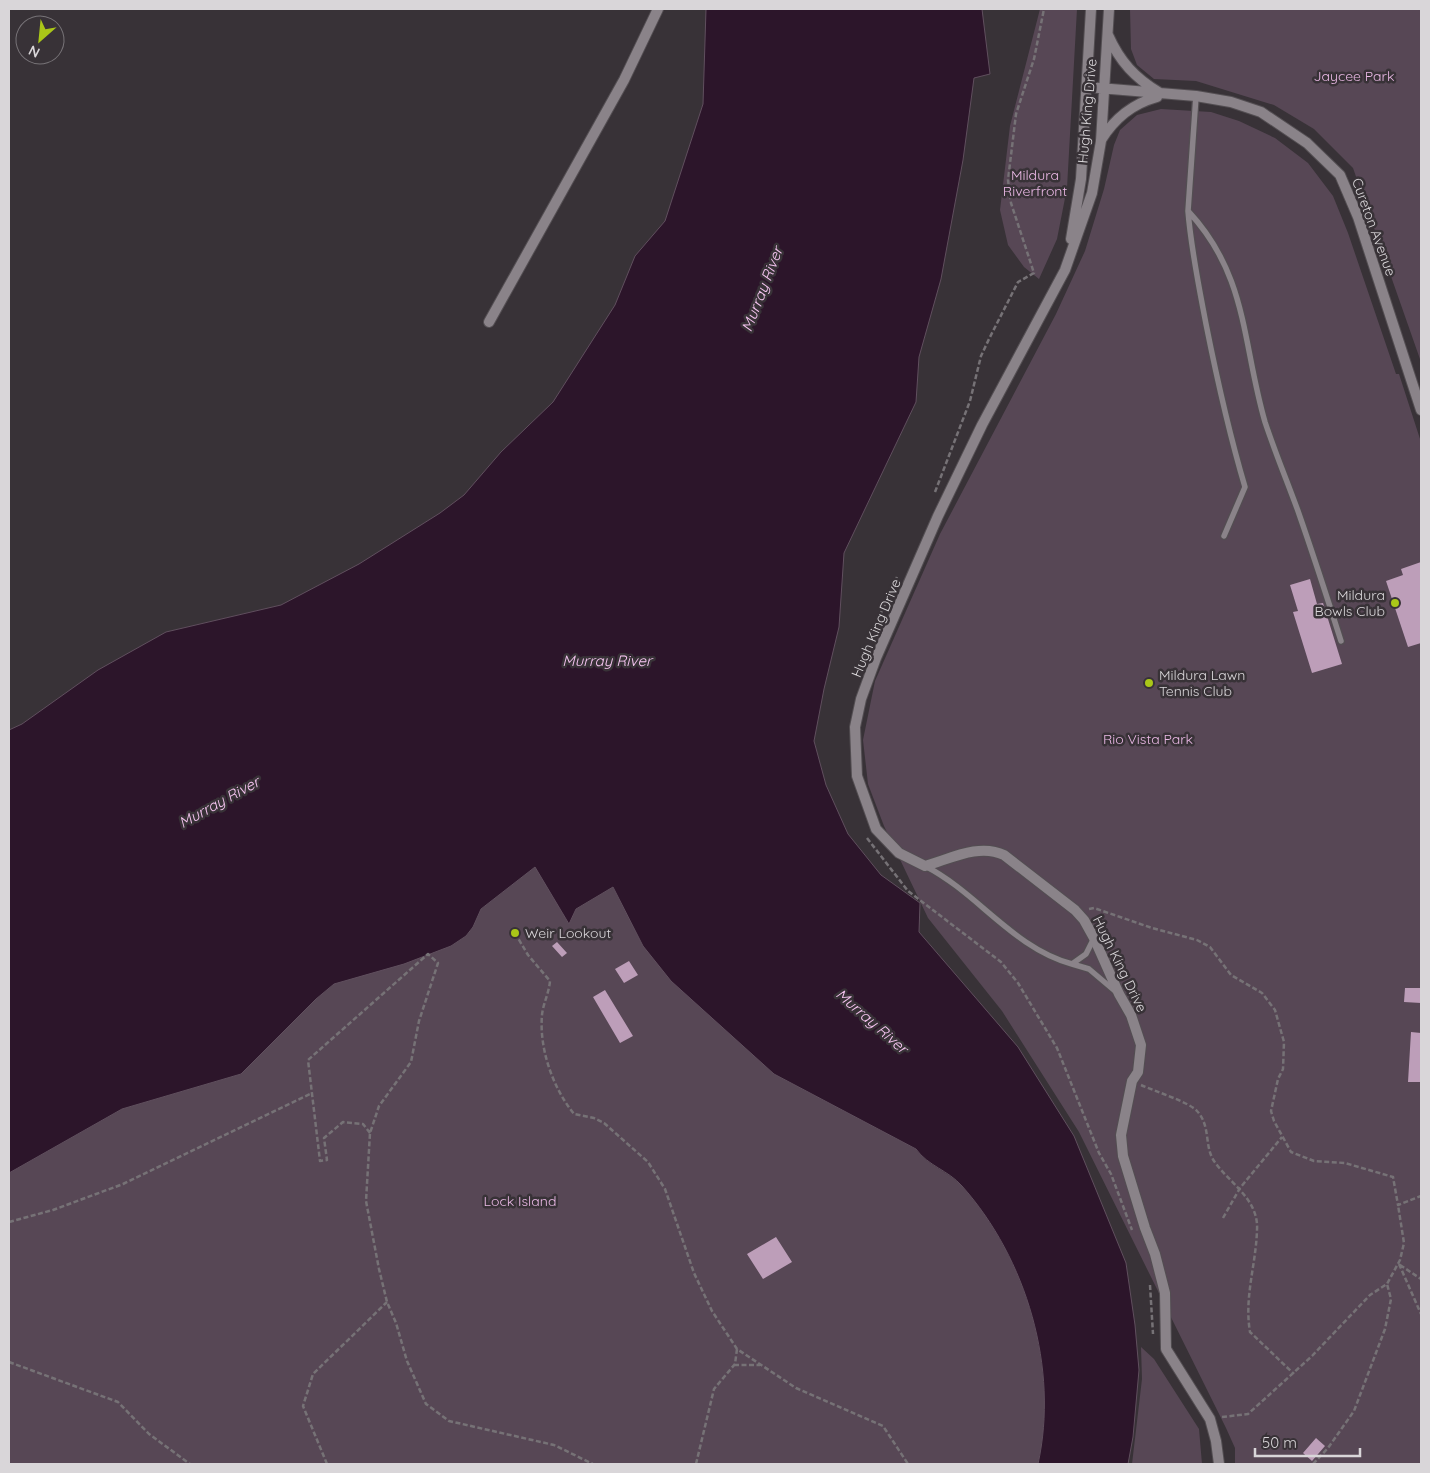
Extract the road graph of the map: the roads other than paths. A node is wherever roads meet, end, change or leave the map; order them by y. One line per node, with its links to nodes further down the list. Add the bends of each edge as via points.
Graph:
1 (658, 9): 12 (street, via 624,80)
2 (1092, 9): 5 (street, Hugh King Drive)
3 (1109, 9): 4 (street, Hugh King Drive)
4 (1107, 33): 6 (street, Hugh King Drive); 7 (street, via 1125,67)
5 (1087, 87): 6 (street, Cureton Avenue); 11 (street, Hugh King Drive, via 1081,179)
6 (1103, 89): 7 (street, Cureton Avenue); 9 (street, Hugh King Drive)
7 (1163, 95): 8 (street, Cureton Avenue); 9 (street, via 1141,101 1124,112)
8 (1196, 96): 10 (lane); 13 (street, Cureton Avenue, via 1231,102 1261,112 1307,143 1340,175 1358,217)
9 (1101, 141): 11 (street, Hugh King Drive, via 1092,193)
10 (1188, 211): 14 (lane, via 1193,255 1214,361 1232,443 1246,487); 15 (lane, via 1206,230 1227,265 1235,286 1254,382 1266,424)
11 (1065, 270): 16 (street, Hugh King Drive, via 963,463 861,699 855,727 855,750 857,776 865,802 876,828 888,844 899,854)
12 (489, 322)
13 (1421, 410)
14 (1224, 536)
15 (1341, 641)
16 (924, 866): 17 (street, Hugh King Drive, via 982,849 995,850 1075,910); 18 (lane, via 1040,952)
17 (1094, 938): 18 (lane, via 1086,954); 19 (street, Hugh King Drive)
18 (1072, 964): 19 (lane, via 1089,969)
19 (1119, 994): 20 (street, Hugh King Drive, via 1131,1015 1141,1045 1138,1072 1132,1081 1121,1135 1123,1156 1165,1293 1166,1349 1210,1419)
20 (1219, 1464)

